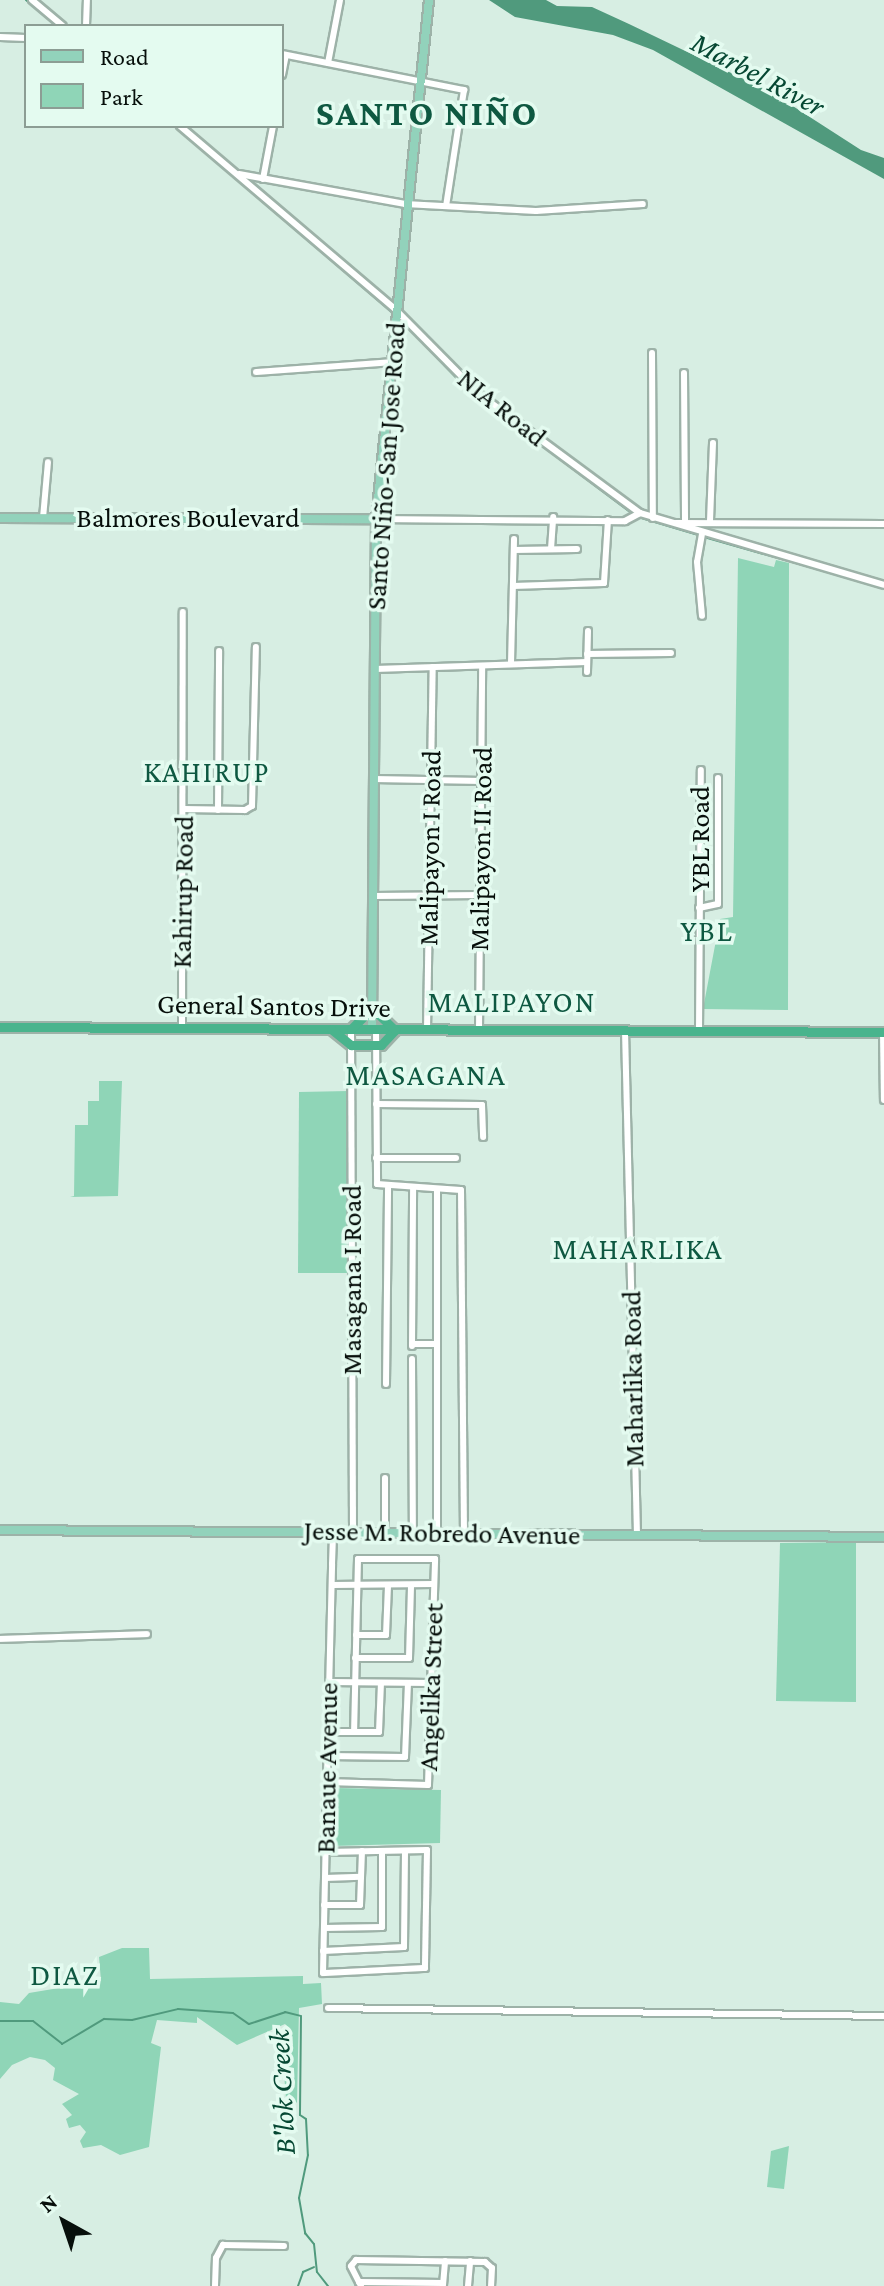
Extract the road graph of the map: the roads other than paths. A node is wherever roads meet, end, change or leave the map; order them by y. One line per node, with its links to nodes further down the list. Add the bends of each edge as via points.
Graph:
1 (32, 0): 5 (street)
2 (87, 0): 6 (street)
3 (340, 0): 10 (street)
4 (429, 0): 11 (main road, Santo Niño-San Jose Road)
5 (61, 24)
6 (86, 24)
7 (0, 37): 8 (street)
8 (24, 38)
9 (284, 54): 10 (street)
10 (328, 63): 11 (street)
11 (418, 80): 16 (main road, Santo Niño-San Jose Road); 18 (street, via 464,90)
12 (182, 128): 14 (street, NIA Road)
13 (273, 128): 15 (street)
14 (235, 174): 15 (street); 19 (street, NIA Road)
15 (263, 179): 16 (street)
16 (405, 204): 18 (street); 19 (main road, Santo Niño-San Jose Road)
17 (643, 204): 18 (street, via 536,211)
18 (446, 206)
19 (396, 310): 21 (main road, Santo Niño-San Jose Road); 26 (street, NIA Road, via 479,394)
20 (652, 353): 30 (street)
21 (391, 362): 22 (street); 31 (main road, Santo Niño-San Jose Road)
22 (256, 372)
23 (684, 373): 34 (street)
24 (713, 443): 33 (street)
25 (48, 462): 29 (street)
26 (640, 513): 30 (street, NIA Road); 32 (street, via 628,520)
27 (553, 517): 31 (street); 32 (street); 39 (street)
28 (0, 518): 29 (main road, Balmores Boulevard)
29 (43, 518): 31 (main road, Balmores Boulevard)
30 (653, 518): 35 (street, NIA Road)
31 (376, 519): 55 (main road, Santo Niño-San Jose Road)
32 (608, 520): 43 (street, via 604,583)
33 (710, 521): 34 (street); 36 (street)
34 (685, 522): 35 (street)
35 (672, 524): 37 (street, NIA Road)
36 (884, 524)
37 (701, 537): 42 (street, NIA Road); 45 (street)
38 (514, 539): 41 (street)
39 (551, 549): 40 (street); 41 (street)
40 (577, 549)
41 (514, 550): 43 (street)
42 (884, 585)
43 (513, 586): 52 (street)
44 (183, 612): 62 (street, Kahirup Road)
45 (702, 616)
46 (588, 631): 50 (street)
47 (256, 647): 63 (street, via 253,803 245,810)
48 (219, 651): 63 (street)
49 (671, 653): 50 (street)
50 (587, 654): 51 (street)
51 (587, 662): 52 (street); 56 (street)
52 (511, 663): 54 (street, via 507,668)
53 (433, 667): 54 (street); 55 (street); 60 (street, Malipayon I Road)
54 (482, 668): 61 (street, Malipayon II Road)
55 (375, 669): 59 (main road, Santo Niño-San Jose Road)
56 (587, 672)
57 (701, 770): 67 (street, YBL Road)
58 (718, 778): 67 (street, YBL Road, via 718,904)
59 (374, 779): 60 (street); 66 (main road, Santo Niño-San Jose Road)
60 (432, 780): 61 (street); 64 (street, Malipayon I Road)
61 (482, 781): 65 (street, Malipayon II Road)
62 (184, 809): 63 (street); 70 (street, Kahirup Road)
63 (218, 810)
64 (429, 895): 65 (street); 66 (street); 75 (street, Malipayon I Road)
65 (481, 895): 76 (street, Malipayon II Road)
66 (374, 896): 68 (main road, Santo Niño-San Jose Road)
67 (699, 908): 78 (street, YBL Road)
68 (372, 1008): 72 (highway); 73 (main road, Santo Niño-San Jose Road); 74 (highway)
69 (0, 1027): 70 (highway, General Santos Drive)
70 (182, 1027): 71 (highway, General Santos Drive)
71 (331, 1029): 72 (highway, General Santos Drive); 80 (highway)
72 (351, 1029): 73 (highway, General Santos Drive); 80 (street, Masagana I Road)
73 (374, 1029): 74 (highway, General Santos Drive); 81 (street)
74 (395, 1030): 75 (highway, General Santos Drive); 81 (highway)
75 (427, 1030): 76 (highway, General Santos Drive)
76 (479, 1030): 77 (highway, General Santos Drive)
77 (625, 1030): 78 (highway, General Santos Drive); 101 (street, Maharlika Road)
78 (699, 1031): 79 (highway, General Santos Drive)
79 (884, 1032): 82 (street)
80 (351, 1045): 81 (highway); 96 (street, Masagana I Road)
81 (376, 1045): 83 (street)
82 (884, 1100)
83 (376, 1104): 84 (street, via 482,1105); 85 (street)
84 (483, 1137)
85 (376, 1158): 86 (street); 87 (street, via 377,1184)
86 (456, 1158)
87 (388, 1188): 88 (street); 92 (street)
88 (413, 1189): 89 (street); 90 (street, via 412,1345)
89 (437, 1190): 90 (street); 100 (street, via 461,1190)
90 (437, 1344): 99 (street)
91 (412, 1359): 98 (street)
92 (386, 1384)
93 (385, 1478): 97 (street)
94 (0, 1530): 95 (main road, Jesse M. Robredo Avenue)
95 (333, 1531): 96 (main road, Jesse M. Robredo Avenue); 104 (street, Banaue Avenue)
96 (353, 1531): 97 (main road, Jesse M. Robredo Avenue)
97 (385, 1532): 98 (main road, Jesse M. Robredo Avenue)
98 (413, 1533): 99 (main road, Jesse M. Robredo Avenue)
99 (437, 1533): 100 (main road, Jesse M. Robredo Avenue)
100 (464, 1533): 101 (main road, Jesse M. Robredo Avenue)
101 (637, 1535): 102 (main road, Jesse M. Robredo Avenue)
102 (884, 1537)
103 (434, 1584): 105 (street, Angelika Street, via 435,1559 358,1559); 107 (street, Angelika Street); 116 (street, Angelika Street)
104 (332, 1585): 105 (street, Angelika Street); 112 (street, Banaue Avenue)
105 (357, 1585): 106 (street, Angelika Street); 109 (street)
106 (388, 1585): 107 (street, Angelika Street); 109 (street, via 386,1635)
107 (411, 1585): 111 (street, via 409,1658)
108 (147, 1634): 110 (street)
109 (356, 1635): 111 (street)
110 (0, 1639)
111 (355, 1658): 113 (street)
112 (329, 1682): 113 (street); 117 (street, Banaue Avenue)
113 (355, 1682): 114 (street); 118 (street)
114 (381, 1683): 115 (street); 118 (street, via 379,1732)
115 (408, 1683): 116 (street); 119 (street, via 405,1757)
116 (431, 1683): 120 (street, Angelika Street, via 428,1785)
117 (328, 1732): 118 (street); 119 (street, Banaue Avenue)
118 (354, 1732)
119 (328, 1756): 120 (street, Banaue Avenue)
120 (327, 1782): 124 (street, Banaue Avenue)
121 (362, 1851): 122 (street); 124 (street); 125 (street)
122 (382, 1851): 123 (street); 128 (street, via 382,1927)
123 (405, 1851): 129 (street, via 404,1947); 129 (street, Banaue Avenue, via 427,1850 425,1968 323,1973)
124 (326, 1852): 126 (street, Banaue Avenue)
125 (361, 1877): 126 (street); 127 (street, via 360,1905)
126 (325, 1878): 127 (street, Banaue Avenue)
127 (324, 1905): 128 (street, Banaue Avenue)
128 (324, 1928): 129 (street, Banaue Avenue)
129 (323, 1951)
130 (328, 2008): 131 (street)
131 (884, 2016)
132 (284, 2246): 137 (street, via 223,2245 216,2258)
133 (445, 2261): 134 (street); 135 (street, via 356,2260 351,2266); 136 (street)
134 (470, 2261): 138 (street); 139 (street, via 490,2265)
135 (360, 2284): 136 (street)
136 (443, 2285)
137 (215, 2286)
138 (468, 2286)
139 (491, 2286)

